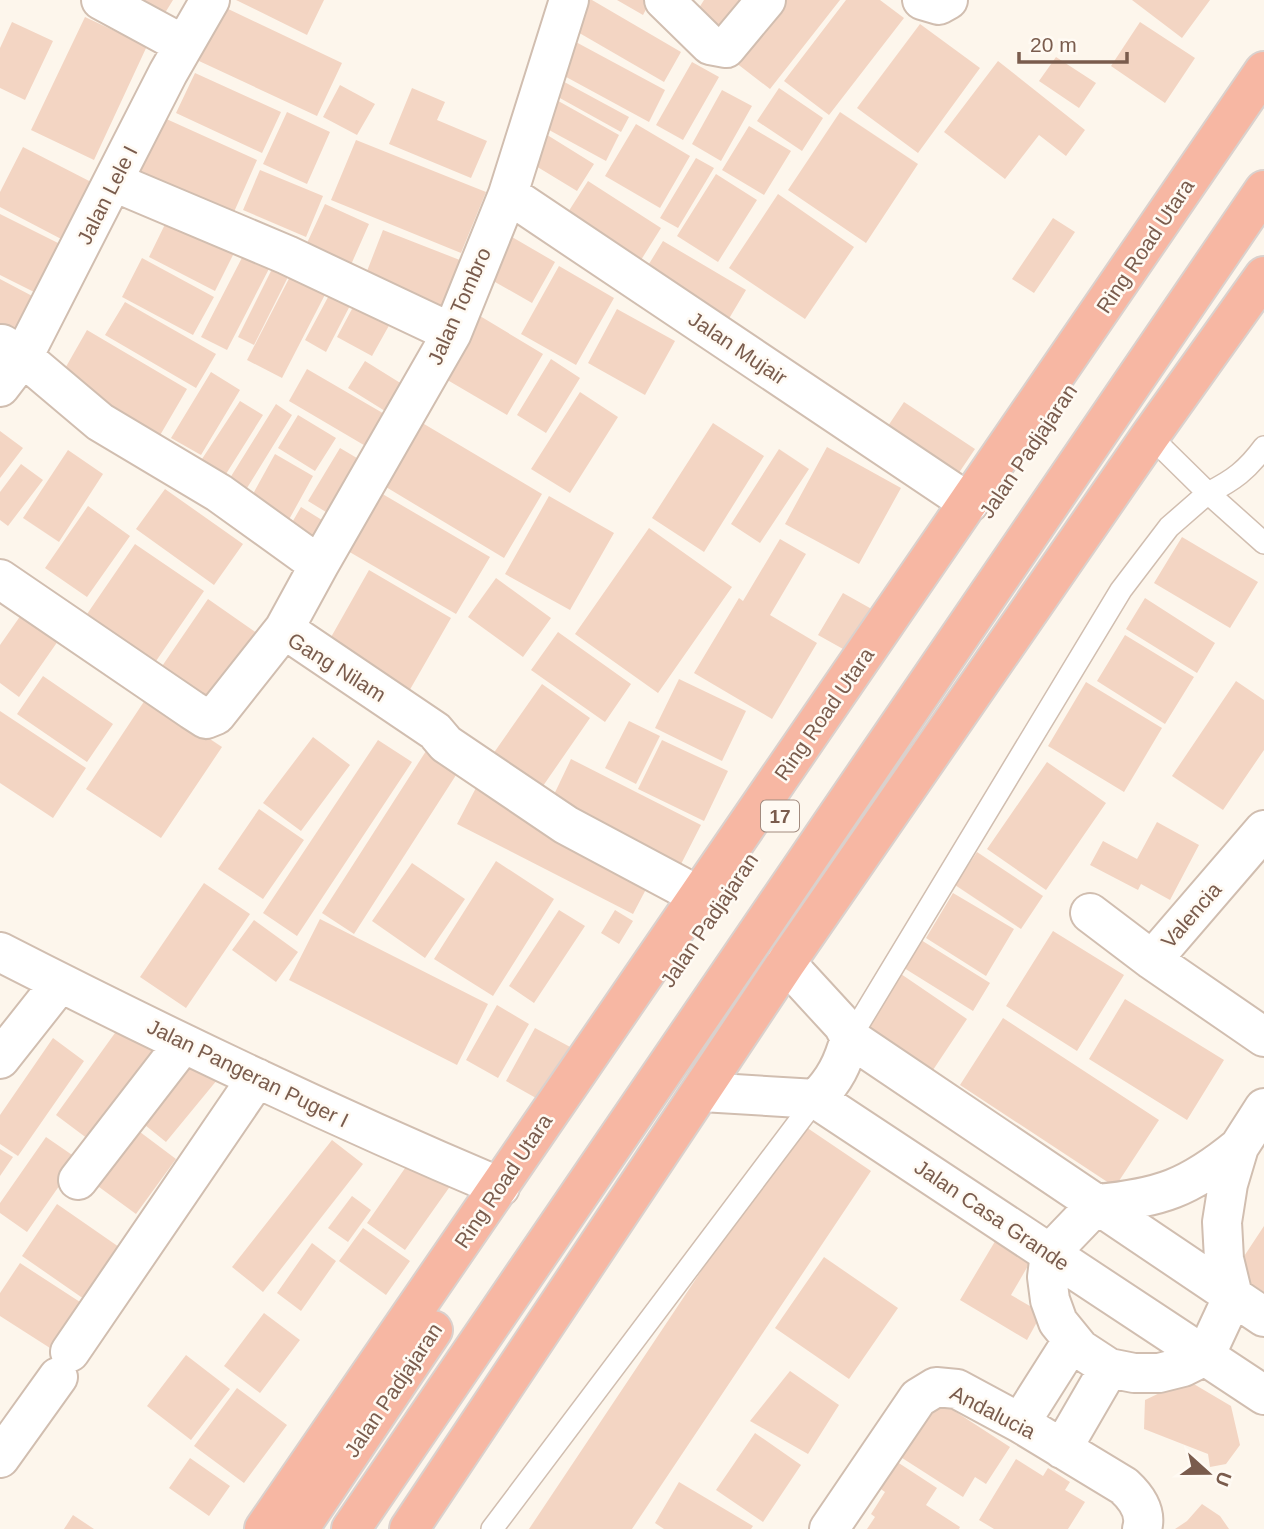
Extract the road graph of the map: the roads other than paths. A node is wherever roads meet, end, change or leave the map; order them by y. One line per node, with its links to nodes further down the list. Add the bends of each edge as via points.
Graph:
1 (101, 0): 8 (street)
2 (211, 0): 8 (street, Jalan Lele I)
3 (569, 0): 13 (street, Jalan Tombro)
4 (664, 0): 5 (street, via 710,45 726,48)
5 (766, 0)
6 (922, 0): 7 (street, via 939,5)
7 (948, 0)
8 (184, 45): 11 (street, Jalan Lele I)
9 (1264, 71): 22 (highway, Ring Road Utara)
10 (1264, 104): 27 (highway, Jalan Padjajaran / 17)
11 (114, 182): 15 (street, via 287,255); 16 (street, Jalan Lele I)
12 (1264, 190): 28 (highway, Jalan Padjajaran / 17)
13 (508, 194): 15 (street, Jalan Tombro); 22 (street, Jalan Mujair)
14 (1264, 276): 18 (highway)
15 (452, 333): 24 (street, Jalan Tombro)
16 (11, 350): 17 (street, Jalan Lele I); 24 (street, via 100,422 219,493)
17 (0, 387)
18 (1150, 436): 21 (lane); 30 (highway)
19 (1264, 447): 20 (lane)
20 (1256, 475): 21 (lane)
21 (1208, 493): 23 (lane); 38 (lane, via 1169,527 1121,590)
22 (969, 503): 27 (highway, Ring Road Utara)
23 (1264, 543)
24 (319, 565): 26 (street, Jalan Tombro)
25 (0, 579): 26 (street, Gang Nilam, via 206,719 216,715)
26 (285, 629): 31 (street, Gang Nilam, via 566,825)
27 (853, 689): 31 (highway, Ring Road Utara); 60 (highway, Jalan Padjajaran / 17)
28 (843, 807): 30 (highway); 61 (highway, Jalan Padjajaran / 17)
29 (1264, 830): 34 (street, Valencia)
30 (878, 831): 35 (highway)
31 (699, 895): 47 (highway, Ring Road Utara)
32 (1090, 913): 34 (street)
33 (0, 952): 36 (street, Jalan Pangeran Puger I)
34 (1152, 960): 37 (street, Valencia)
35 (786, 963): 38 (street, via 843,1025); 42 (highway)
36 (60, 983): 39 (street, Jalan Pangeran Puger I); 40 (street)
37 (1264, 1037)
38 (849, 1038): 43 (street, via 842,1064); 48 (street)
39 (183, 1044): 41 (street, Jalan Pangeran Puger I); 46 (street)
40 (0, 1059)
41 (257, 1078): 47 (street, Jalan Pangeran Puger I); 58 (street)
42 (702, 1092): 43 (street); 62 (highway)
43 (817, 1098): 49 (street, Jalan Casa Grande); 63 (lane)
44 (1264, 1108): 45 (street)
45 (1238, 1147): 48 (street, via 1208,1172 1173,1190); 50 (street, via 1222,1222)
46 (78, 1180)
47 (500, 1187): 59 (highway, Ring Road Utara)
48 (1097, 1204): 49 (street); 50 (street)
49 (1050, 1254): 52 (street, via 1050,1300); 53 (street, Jalan Casa Grande)
50 (1233, 1296): 51 (street); 53 (street)
51 (1264, 1317)
52 (1072, 1341): 54 (street); 56 (street)
53 (1205, 1356): 54 (street, via 1159,1373); 55 (street, Jalan Casa Grande)
54 (1109, 1368): 57 (street)
55 (1264, 1395)
56 (1020, 1423): 57 (street, Andalucia); 64 (street, Andalucia, via 957,1389 942,1386 927,1392 918,1398)
57 (1062, 1449): 65 (street, Andalucia, via 1125,1486 1144,1518)
58 (0, 1458)
59 (264, 1529)
60 (299, 1529)
61 (351, 1529)
62 (409, 1529)
63 (492, 1529)
64 (829, 1529)
65 (1142, 1529)

